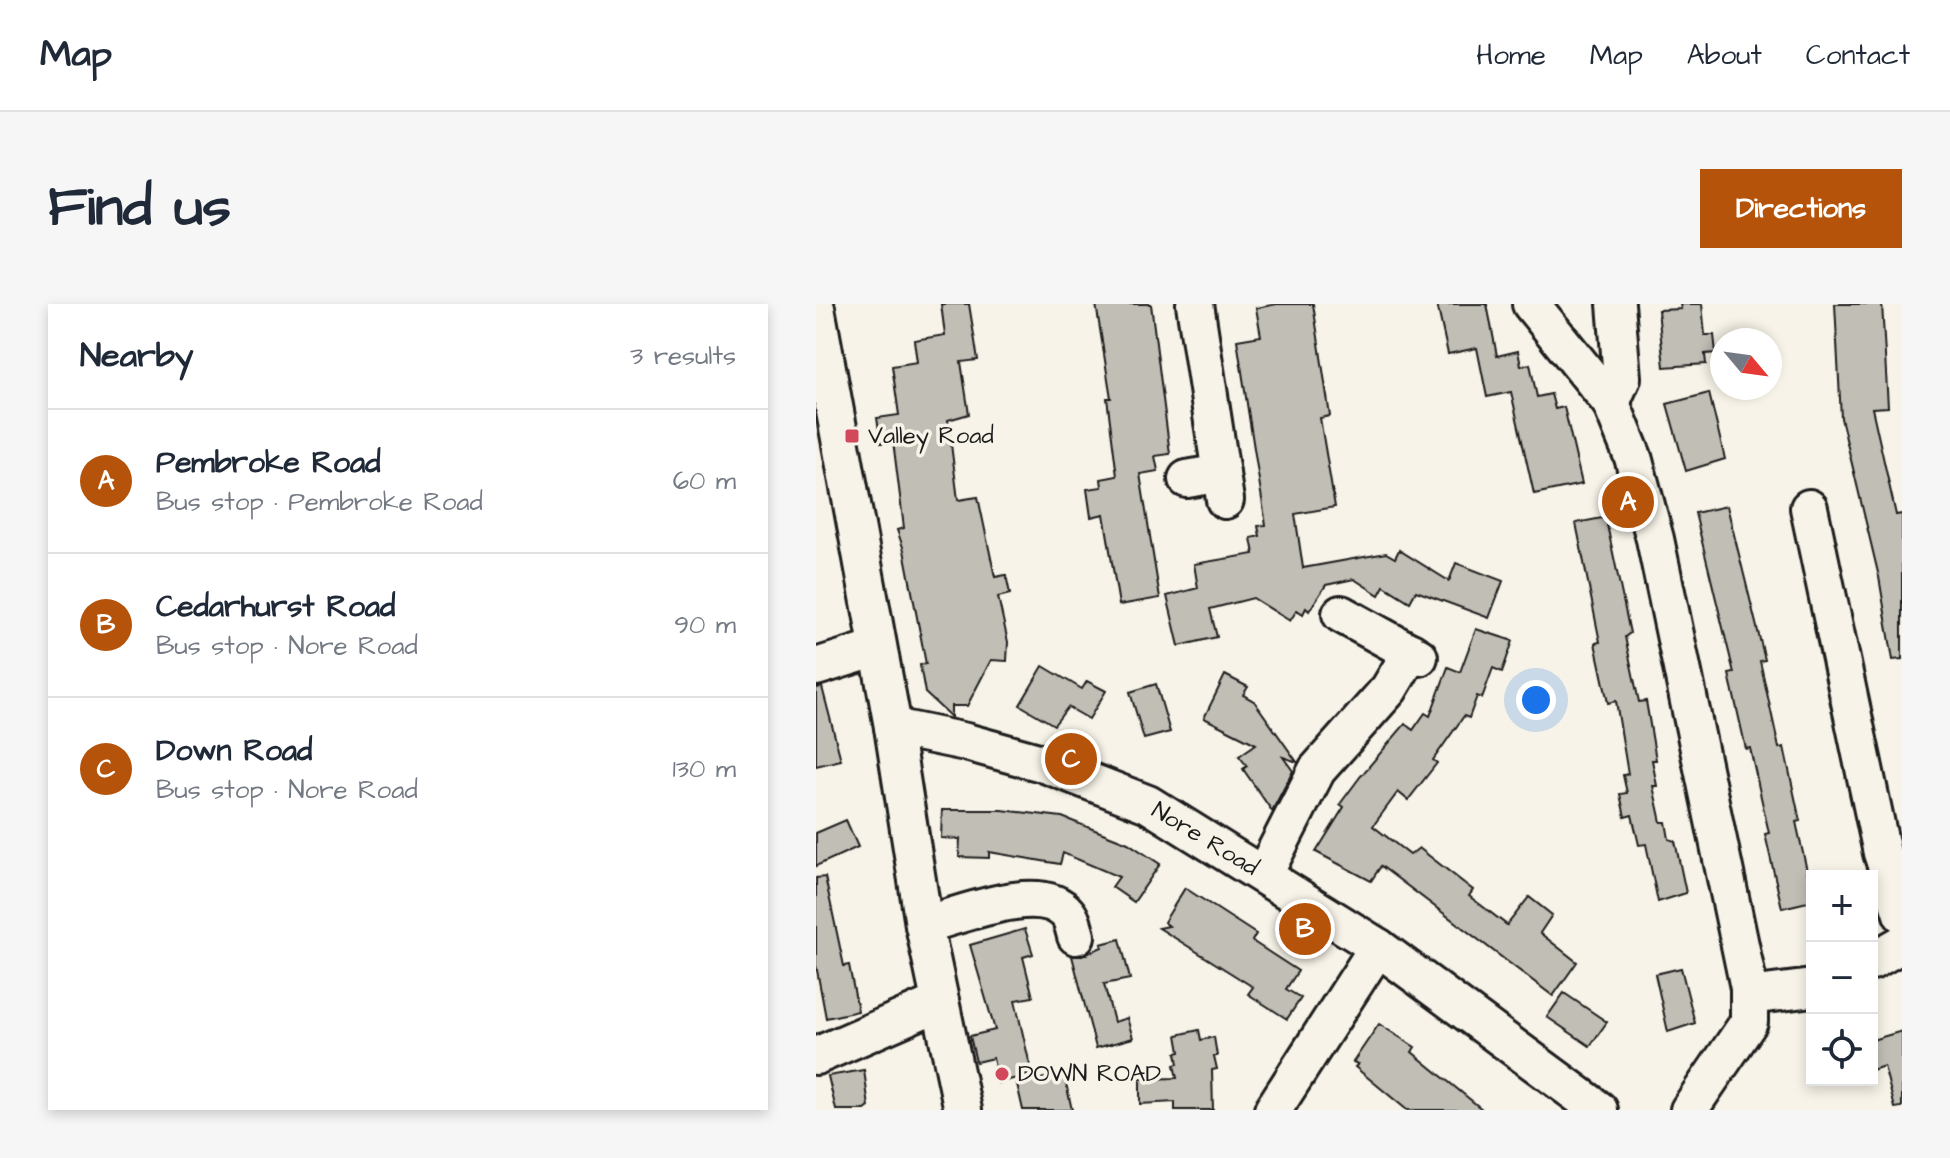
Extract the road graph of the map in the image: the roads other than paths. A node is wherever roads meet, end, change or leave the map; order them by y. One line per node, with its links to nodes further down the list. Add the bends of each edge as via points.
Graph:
1 (1195, 304): 6 (street)
2 (1531, 304): 5 (street)
3 (1616, 304): 5 (street, via 1622,378)
4 (816, 308): 9 (street)
5 (1611, 403): 20 (street, via 1633,457 1655,539)
6 (1211, 484)
7 (1809, 508): 13 (street, via 1882,853)
8 (1341, 614): 12 (street, via 1415,654 1317,770)
9 (877, 648): 10 (street); 11 (street)
10 (816, 667)
11 (893, 727): 12 (street, Nore Road, via 966,742 1097,782 1148,804); 15 (street)
12 (1264, 874): 17 (street, Nore Road)
13 (1902, 914)
14 (1078, 918): 15 (street, via 1032,898)
15 (924, 925): 21 (street)
16 (1902, 944): 18 (street)
17 (1378, 947): 24 (street); 25 (street, Nore Road)
18 (1878, 958)
19 (1806, 989): 20 (street)
20 (1750, 996): 26 (street, via 1749,1022)
21 (940, 1002): 22 (street); 23 (street)
22 (816, 1056)
23 (963, 1110)
24 (1273, 1110)
25 (1599, 1110)
26 (1689, 1110)

